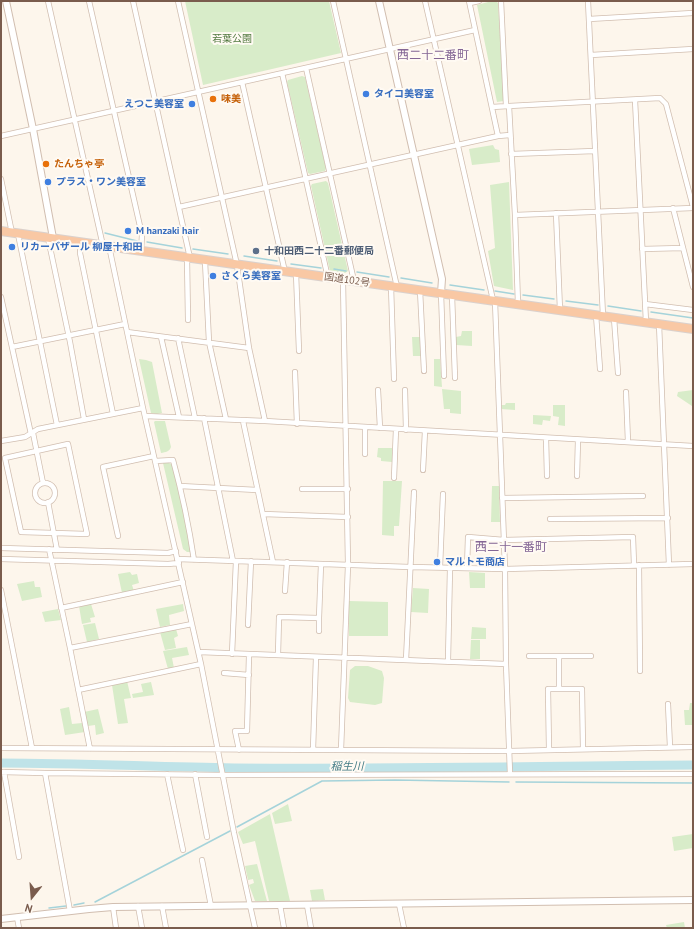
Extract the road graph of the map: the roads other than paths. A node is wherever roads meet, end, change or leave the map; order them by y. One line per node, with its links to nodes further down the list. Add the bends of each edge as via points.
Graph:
1 (6, 1): 32 (street)
2 (48, 1): 31 (street)
3 (89, 1): 30 (street)
4 (133, 1): 26 (street)
5 (178, 1): 24 (street)
6 (333, 1): 20 (street)
7 (379, 1): 17 (street)
8 (425, 1): 16 (street)
9 (480, 1): 12 (street)
10 (501, 1): 28 (street)
11 (588, 1): 14 (street)
12 (469, 2): 15 (street)
13 (693, 13): 14 (street)
14 (589, 19): 19 (street)
15 (475, 30): 16 (street); 29 (street)
16 (434, 39): 17 (street); 36 (street)
17 (390, 49): 20 (street); 38 (street)
18 (693, 49): 19 (street)
19 (591, 55): 27 (street)
20 (346, 58): 21 (street); 40 (street)
21 (306, 68): 22 (street); 41 (street)
22 (282, 73): 23 (street); 43 (street)
23 (242, 82): 24 (street); 44 (street)
24 (198, 92): 26 (street); 46 (street)
25 (635, 100): 27 (street); 47 (street, via 660,98 666,104); 50 (street)
26 (155, 102): 30 (street); 48 (street)
27 (593, 102): 28 (street); 37 (street)
28 (507, 106): 29 (street); 33 (street)
29 (492, 107): 35 (street)
30 (114, 111): 31 (street); 61 (street, via 142,235)
31 (74, 120): 32 (street); 58 (street)
32 (33, 129): 34 (street); 56 (street)
33 (510, 135): 35 (street); 39 (street)
34 (1, 136)
35 (498, 136): 36 (street)
36 (458, 145): 38 (street); 76 (street)
37 (595, 150): 39 (street); 51 (street)
38 (414, 154): 40 (street); 73 (street, via 442,279)
39 (511, 154): 53 (street)
40 (370, 165): 41 (street); 70 (street)
41 (330, 173): 43 (street); 69 (street)
42 (1, 179): 45 (street)
43 (306, 179): 44 (street); 67 (street)
44 (266, 188): 46 (street); 65 (street)
45 (2, 191): 55 (street)
46 (222, 198): 48 (street); 64 (street)
47 (693, 207): 49 (street)
48 (179, 208): 62 (street)
49 (673, 208): 50 (street); 59 (street)
50 (640, 210): 51 (street); 60 (street)
51 (598, 211): 52 (street); 81 (street)
52 (556, 213): 53 (street); 79 (street)
53 (515, 215): 77 (street)
54 (1, 231): 55 (highway, 国道102号)
55 (15, 233): 56 (highway, 国道102号); 93 (street)
56 (50, 238): 57 (highway, 国道102号); 90 (street)
57 (81, 242): 58 (highway, 国道102号); 88 (street, via 80,253)
58 (106, 246): 61 (highway, 国道102号); 85 (street)
59 (683, 248): 60 (street); 71 (street)
60 (642, 249): 78 (street)
61 (141, 251): 62 (highway, 国道102号)
62 (188, 258): 63 (highway, 国道102号); 83 (street)
63 (205, 260): 64 (highway, 国道102号); 94 (street)
64 (237, 265): 65 (highway, 国道102号); 96 (street)
65 (285, 272): 66 (highway, 国道102号)
66 (296, 273): 67 (highway, 国道102号); 97 (street)
67 (328, 278): 68 (highway, 国道102号)
68 (343, 280): 69 (highway, 国道102号); 120 (street)
69 (354, 281): 70 (highway, 国道102号)
70 (394, 287): 72 (highway, 国道102号); 104 (street)
71 (693, 288)
72 (420, 290): 73 (highway, 国道102号); 99 (street)
73 (441, 293): 74 (highway, 国道102号); 102 (street)
74 (452, 295): 76 (highway, 国道102号); 103 (street)
75 (1, 297): 95 (street)
76 (494, 301): 77 (highway, 国道102号); 127 (street)
77 (518, 304): 79 (highway, 国道102号)
78 (645, 304): 80 (street); 84 (street)
79 (560, 310): 81 (highway, 国道102号)
80 (693, 310)
81 (599, 316): 82 (highway, 国道102号); 98 (street)
82 (614, 318): 84 (highway, 国道102号); 101 (street)
83 (188, 320)
84 (646, 322): 86 (highway, 国道102号)
85 (124, 324): 88 (street); 89 (street)
86 (659, 324): 87 (highway, 国道102号); 132 (street)
87 (693, 329)
88 (96, 330): 90 (street); 109 (street)
89 (127, 332): 91 (street); 108 (street)
90 (68, 336): 93 (street); 114 (street)
91 (161, 337): 92 (street); 111 (street)
92 (178, 338): 94 (street); 112 (street)
93 (40, 342): 95 (street); 119 (street)
94 (210, 342): 96 (street); 115 (street)
95 (12, 347): 126 (street)
96 (249, 348): 117 (street)
97 (299, 351)
98 (600, 369)
99 (424, 371)
100 (295, 372): 118 (street)
101 (618, 373)
102 (444, 376)
103 (455, 378)
104 (394, 379)
105 (378, 390): 122 (street)
106 (405, 390): 124 (street)
107 (626, 392): 131 (street)
108 (143, 408): 109 (street); 110 (street)
109 (113, 414): 114 (street)
110 (145, 416): 111 (street); 136 (street)
111 (179, 417): 112 (street)
112 (195, 418): 113 (street)
113 (204, 418): 115 (street); 143 (street)
114 (84, 420): 119 (street)
115 (226, 420): 116 (street)
116 (243, 421): 117 (street); 146 (street)
117 (265, 422): 118 (street)
118 (297, 424): 120 (street)
119 (57, 425): 126 (street)
120 (346, 426): 121 (street); 145 (street)
121 (365, 427): 122 (street); 135 (street)
122 (380, 428): 123 (street)
123 (396, 429): 124 (street); 140 (street)
124 (406, 430): 125 (street)
125 (425, 431): 127 (street); 137 (street)
126 (32, 433): 130 (street, via 25,437); 134 (street)
127 (499, 435): 128 (street); 150 (street)
128 (546, 438): 129 (street); 138 (street)
129 (578, 440): 131 (street); 139 (street)
130 (1, 441)
131 (628, 442): 132 (street)
132 (665, 444): 133 (street); 154 (street)
133 (693, 446)
134 (37, 451): 141 (street); 156 (street, via 6,458 7,465 21,532); 156 (street, via 68,444 86,534)
135 (364, 454)
136 (155, 458): 142 (street, via 173,460); 157 (street, via 103,467); 162 (street)
137 (423, 470)
138 (547, 476)
139 (578, 476)
140 (394, 478)
141 (43, 483): 151 (street, via 52,485 55,490 55,496); 151 (street, via 37,487 36,493 38,499)
142 (180, 486): 143 (street); 165 (street)
143 (219, 488): 146 (street); 167 (street)
144 (302, 489): 145 (street)
145 (348, 489): 153 (street)
146 (257, 490): 152 (street)
147 (414, 492): 176 (street)
148 (443, 494): 177 (street)
149 (643, 496): 150 (street)
150 (502, 498): 158 (street)
151 (48, 502): 156 (street)
152 (263, 514): 153 (street); 169 (street)
153 (348, 516): 173 (street)
154 (668, 518): 155 (street); 175 (street)
155 (550, 519)
156 (54, 534): 161 (street)
157 (118, 536)
158 (504, 540): 174 (street, via 633,537); 179 (street, via 468,537); 180 (street)
159 (1, 548): 160 (street)
160 (49, 549): 161 (street); 164 (street)
161 (57, 550): 162 (street, via 168,553)
162 (176, 551): 166 (street)
163 (1, 559): 164 (street)
164 (51, 560): 166 (street, via 168,564); 184 (street)
165 (194, 560): 166 (street); 167 (street)
166 (178, 561): 181 (street)
167 (234, 561): 168 (street); 193 (street)
168 (252, 561): 169 (street); 189 (street)
169 (273, 562): 170 (street)
170 (287, 562): 171 (street); 183 (street)
171 (321, 564): 173 (street); 185 (street)
172 (693, 564): 175 (street)
173 (348, 565): 176 (street); 200 (street)
174 (636, 565): 175 (street); 180 (street); 205 (street)
175 (669, 565)
176 (410, 567): 177 (street); 201 (street)
177 (440, 567): 178 (street)
178 (450, 568): 179 (street); 202 (street)
179 (467, 568): 180 (street)
180 (505, 569): 204 (street)
181 (183, 582): 184 (street); 187 (street)
182 (1, 590): 186 (street)
183 (285, 591)
184 (61, 608): 191 (street)
185 (319, 618): 190 (street); 195 (street, via 279,617)
186 (8, 624): 188 (street); 213 (street)
187 (192, 624): 191 (street); 192 (street)
188 (1, 625)
189 (248, 625)
190 (319, 631)
191 (70, 648): 208 (street)
192 (199, 652): 193 (street); 203 (street)
193 (232, 654): 194 (street)
194 (249, 655): 195 (street); 207 (street)
195 (278, 655): 198 (street)
196 (529, 656): 199 (street)
197 (591, 656): 199 (street)
198 (316, 657): 200 (street); 219 (street)
199 (558, 657): 209 (street)
200 (345, 658): 201 (street); 220 (street)
201 (406, 660): 202 (street)
202 (448, 661): 204 (street)
203 (201, 664): 208 (street); 217 (street)
204 (506, 664): 222 (street)
205 (640, 671)
206 (224, 673): 207 (street)
207 (248, 675): 218 (street, via 246,731 235,731)
208 (78, 690): 215 (street)
209 (559, 690): 216 (street, via 582,689); 221 (street, via 548,689)
210 (668, 704): 214 (street)
211 (693, 747): 214 (street)
212 (1, 748): 213 (street)
213 (32, 748): 215 (street)
214 (670, 748): 216 (street)
215 (90, 749): 217 (street)
216 (583, 749): 221 (street)
217 (219, 750): 218 (street); 224 (street)
218 (239, 750): 219 (street)
219 (313, 750): 220 (street)
220 (341, 750): 222 (street)
221 (549, 750): 222 (street)
222 (509, 751): 225 (street)
223 (2, 772): 226 (street); 232 (street)
224 (222, 772): 225 (street); 228 (street); 241 (street)
225 (510, 772): 229 (street)
226 (44, 773): 227 (street); 243 (street)
227 (168, 774): 228 (street); 231 (street)
228 (195, 774): 230 (street)
229 (693, 774)
230 (207, 837)
231 (183, 850)
232 (19, 857)
233 (202, 860): 240 (street)
234 (693, 900): 235 (street)
235 (398, 904): 237 (street); 253 (street)
236 (280, 905): 237 (street); 241 (street); 251 (street)
237 (307, 905): 252 (street)
238 (138, 906): 239 (street); 242 (street); 248 (street)
239 (162, 906): 240 (street); 249 (street)
240 (211, 906): 241 (street)
241 (251, 906): 250 (street)
242 (113, 907): 243 (street); 247 (street)
243 (70, 911): 244 (street)
244 (17, 918): 245 (street); 246 (street)
245 (1, 919)
246 (19, 928)
247 (116, 928)
248 (142, 928)
249 (166, 928)
250 (255, 928)
251 (284, 928)
252 (311, 928)
253 (404, 928)

